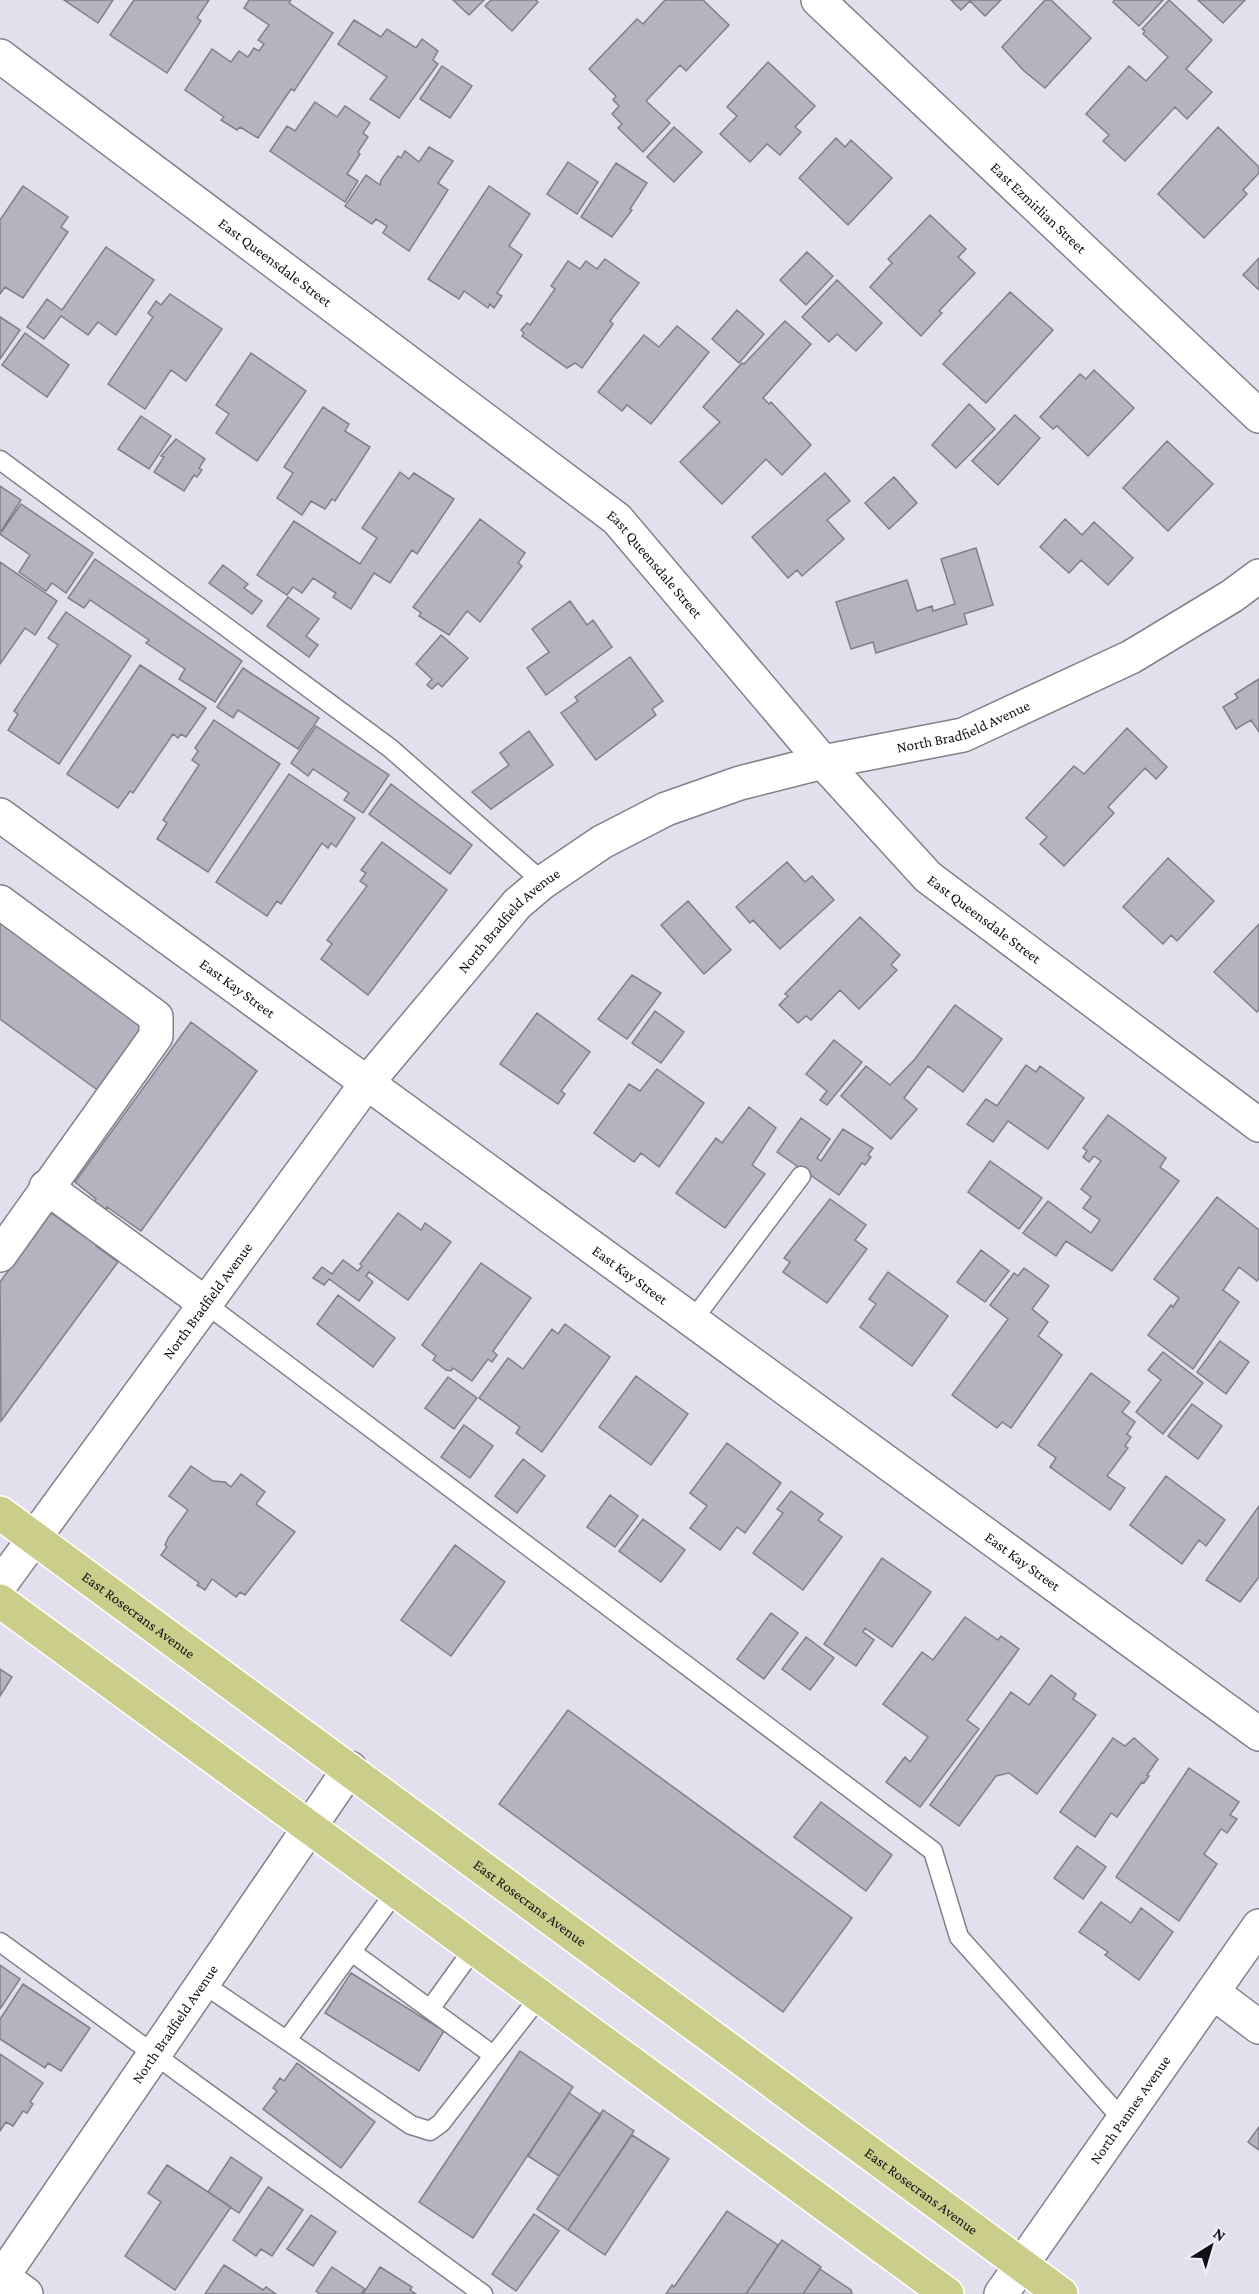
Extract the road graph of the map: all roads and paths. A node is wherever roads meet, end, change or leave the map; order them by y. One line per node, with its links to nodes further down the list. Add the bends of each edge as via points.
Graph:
1 (818, 0): 3 (street, East Ezmirlian Street)
2 (0, 56): 6 (street, East Queensdale Street, via 617,519)
3 (1259, 416)
4 (0, 460): 8 (lane, via 390,748)
5 (1259, 576): 6 (street, North Bradfield Avenue, via 1131,657 963,735)
6 (823, 762): 8 (street, North Bradfield Avenue, via 740,783 666,809 602,842); 11 (street, East Queensdale Street, via 928,877)
7 (0, 815): 10 (street, East Kay Street)
8 (543, 882): 10 (street, North Bradfield Avenue, via 517,904)
9 (0, 902): 13 (street, via 156,1017 156,1036)
10 (366, 1084): 15 (street, North Bradfield Avenue); 16 (street, East Kay Street)
11 (1259, 1125)
12 (801, 1176): 16 (lane)
13 (46, 1187): 14 (street); 15 (street)
14 (1, 1252)
15 (206, 1305): 18 (street, North Bradfield Avenue); 37 (lane, via 933,1851 959,1937)
16 (692, 1321): 21 (street, East Kay Street)
17 (0, 1513): 18 (main road, East Rosecrans Avenue)
18 (34, 1539): 19 (street, North Bradfield Avenue); 22 (main road, East Rosecrans Avenue)
19 (0, 1585)
20 (0, 1601): 23 (main road)
21 (1259, 1734)
22 (350, 1768): 23 (street, North Bradfield Avenue); 38 (main road, East Rosecrans Avenue)
23 (309, 1827): 24 (main road); 29 (street, North Bradfield Avenue)
24 (396, 1891): 27 (main road); 28 (lane)
25 (1259, 1926): 30 (street, North Pannes Avenue)
26 (0, 1942): 35 (lane)
27 (474, 1948): 31 (main road); 32 (lane)
28 (353, 1953): 32 (lane); 34 (lane)
29 (202, 1983): 34 (lane); 35 (street, North Bradfield Avenue)
30 (1214, 1993): 33 (street); 37 (street, North Pannes Avenue)
31 (540, 1996): 36 (lane); 41 (main road)
32 (430, 2009): 36 (lane)
33 (1259, 2027)
34 (287, 2040): 36 (lane, via 411,2125 430,2131 441,2123)
35 (153, 2054): 39 (street, North Bradfield Avenue); 40 (lane)
36 (493, 2055)
37 (1123, 2120): 38 (street, North Pannes Avenue)
38 (1022, 2265): 42 (street, North Pannes Avenue); 43 (main road, East Rosecrans Avenue)
39 (7, 2281)
40 (483, 2294)
41 (947, 2294)
42 (1001, 2294)
43 (1061, 2294)

